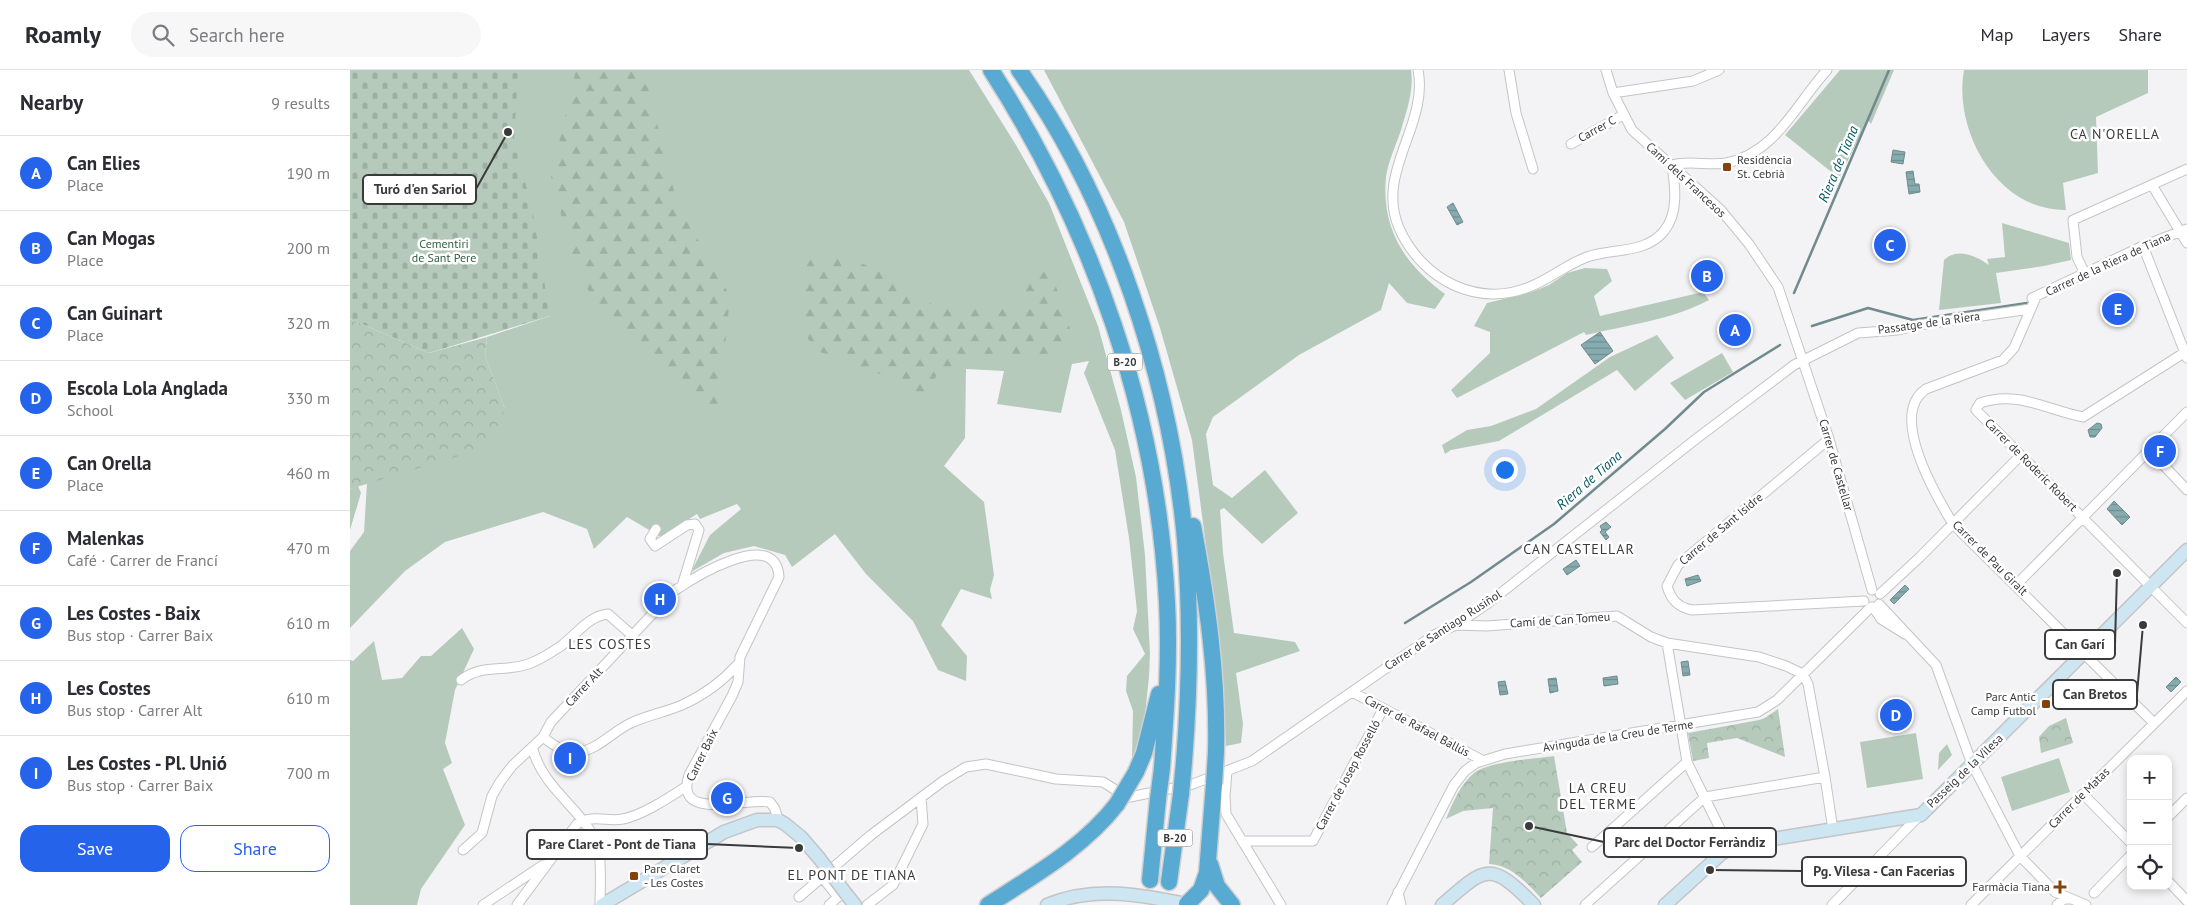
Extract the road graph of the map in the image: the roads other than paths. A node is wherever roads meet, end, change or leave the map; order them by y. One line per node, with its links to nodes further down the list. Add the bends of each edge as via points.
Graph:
1 (986, 70): 9 (highway)
2 (990, 70): 9 (highway, B-20)
3 (1418, 70): 18 (street, via 1417,108 1394,176 1393,207 1407,245 1427,269 1444,280 1472,292 1513,292 1533,286 1587,257 1645,245 1664,231 1672,218)
4 (1509, 70): 15 (street, via 1516,113)
5 (1606, 70): 10 (street, Camí dels Francesos)
6 (1719, 70): 10 (street, via 1693,81)
7 (1827, 70): 14 (street, via 1781,130 1753,153 1726,163)
8 (1023, 74): 30 (highway, B-20, via 1064,142 1119,262 1150,356)
9 (1002, 87): 47 (highway, B-20, via 1028,130 1084,244 1131,381 1145,437 1160,527)
10 (1613, 93): 11 (street, Camí dels Francesos)
11 (1623, 115): 12 (street, Carrer C); 13 (street, Camí dels Francesos, via 1632,130)
12 (1571, 144)
13 (1658, 154): 14 (street, Camí dels Francesos); 18 (street)
14 (1672, 165): 18 (street); 24 (street, Camí dels Francesos, via 1720,209 1749,244 1778,287)
15 (1533, 169)
16 (2187, 169): 17 (street)
17 (2152, 185): 19 (street); 22 (street, via 2073,220 2077,257)
18 (1674, 192)
19 (2184, 230): 20 (street); 21 (street, Carrer de la Riera de Tiana)
20 (2187, 243)
21 (2143, 246): 22 (street, Carrer de la Riera de Tiana); 25 (street)
22 (2085, 274): 23 (street, Carrer de la Riera de Tiana)
23 (2032, 302): 26 (street, Passatge de la Riera, via 1898,330 1858,333); 34 (street, Carrer de Pau Giralt, via 2014,348 2003,360 1926,389 1915,403 1912,420 1921,464)
24 (1797, 342): 26 (street, Carrer de Castellar)
25 (2186, 354): 31 (street, Carrer de Roderic Robert, via 2083,417 2031,401 1997,399 1980,403 1976,410)
26 (1804, 360): 28 (street, Carrer de Castellar); 43 (street, Carrer de Santiago Rusiñol, via 1794,364)
27 (2187, 412): 29 (street)
28 (1829, 439): 40 (street, Carrer de Castellar); 41 (street, Carrer de Sant Isidre, via 1678,565 1667,586 1670,597 1681,608 1692,610)
29 (2150, 451): 32 (street); 33 (street)
30 (1173, 454): 81 (highway, B-20, bridge, via 1189,507 1208,613 1216,698 1216,752); 86 (highway, B-20, bridge, via 1184,530 1190,669 1181,794)
31 (2020, 456): 33 (street, Carrer de Roderic Robert); 34 (street, Avinguda de la Creu de Terme)
32 (2187, 490)
33 (2083, 518): 37 (street); 39 (street, Carrer de Roderic Robert)
34 (1953, 524): 37 (street, Carrer de Pau Giralt); 40 (street, Avinguda de la Creu de Terme)
35 (656, 529): 38 (street, via 650,539 655,546 687,525 695,524 699,530)
36 (2187, 550): 39 (street, Passeig de la Vilesa)
37 (2016, 585): 46 (street, Carrer de Pau Giralt)
38 (682, 586): 44 (street, Carrer Alt); 48 (street, Carrer Alt, via 743,555 772,559 778,568 778,576)
39 (2151, 586): 42 (street, Carrer de Roderic Robert); 46 (street, Passeig de la Vilesa)
40 (1876, 592): 41 (street); 41 (street, Avinguda de la Creu de Terme, via 1866,593)
41 (1872, 605): 49 (street, Avinguda de la Creu de Terme); 62 (street, via 1933,660)
42 (2187, 623)
43 (1456, 625): 45 (street, Camí de Can Tomeu, via 1487,626 1616,616); 53 (street, Carrer de Santiago Rusiñol, via 1434,635)
44 (632, 636): 50 (street, via 608,614 601,614 561,646 531,663 507,669 482,669); 58 (street, Carrer Alt, via 551,722)
45 (1667, 643): 49 (street, Camí de Can Tomeu, via 1759,657); 57 (street)
46 (2084, 652): 56 (street, Carrer de Pau Giralt); 62 (street, Passeig de la Vilesa)
47 (1168, 661): 85 (highway, B-20, bridge, via 1162,768); 101 (highway, bridge, via 1144,753 1136,772 1106,819 1061,856)
48 (738, 664): 51 (street); 54 (street, Carrer Alt, via 738,682)
49 (1802, 674): 57 (street, Avinguda de la Creu de Terme, via 1765,709); 64 (street, via 1808,684)
50 (461, 680)
51 (719, 683): 54 (street, via 728,683); 58 (street, via 682,705 632,722 586,750 569,752)
52 (2187, 691): 56 (street, Carrer de Matas)
53 (1352, 692): 55 (street, Carrer de Rafael Ballús); 63 (street, Carrer de Santiago Rusiñol, via 1252,760)
54 (732, 696): 65 (street, Carrer Baix, via 689,776)
55 (1383, 709): 60 (street, Carrer de Rafael Ballús); 76 (street, Carrer de Josep Rosselló, via 1313,841)
56 (2154, 723): 66 (street, Carrer de Matas)
57 (1680, 726): 60 (street, Avinguda de la Creu de Terme); 61 (street)
58 (543, 737): 59 (street, Carrer Alt)
59 (532, 747): 72 (street, via 550,784); 79 (street, Carrer Alt, via 500,782 492,796 482,833)
60 (1482, 760): 88 (street, Avinguda de la Creu de Terme, via 1465,771 1448,793)
61 (1687, 762): 67 (street); 77 (street)
62 (1972, 764): 71 (street, Passeig de la Vilesa); 80 (street)
63 (1227, 771): 68 (street, Carrer de Santiago Rusiñol, via 1193,784 1130,797 1102,782 1056,780 986,764 966,768 943,780); 76 (street, via 1226,814)
64 (1825, 777): 67 (street); 74 (street)
65 (687, 786): 72 (street, via 624,819); 73 (street, Carrer Baix, via 693,799 704,805 770,802 776,808)
66 (2083, 794): 75 (street); 80 (street, Carrer de Matas)
67 (1705, 797): 78 (street); 110 (street)
68 (921, 798): 84 (street); 100 (street, via 923,824 893,885)
69 (2187, 798): 70 (street)
70 (2172, 813)
71 (1921, 815): 74 (street, Passeig de la Vilesa); 95 (street)
72 (583, 820): 83 (street); 98 (street, via 598,846)
73 (778, 820): 92 (street, bridge, via 801,837); 98 (street, via 757,820 730,829)
74 (1833, 830): 78 (street, Passeig de la Vilesa, via 1748,843)
75 (2127, 839)
76 (1242, 841): 105 (street)
77 (1592, 848)
78 (1730, 849): 111 (street, Passeig de la Vilesa)
79 (463, 850)
80 (2020, 856): 89 (street); 112 (street, Carrer de Matas)
81 (1208, 858): 103 (highway, B-20, via 1201,890); 104 (highway, B-20, via 1216,886)
82 (2127, 859): 90 (street)
83 (549, 860): 96 (street); 97 (street)
84 (822, 877): 91 (street); 99 (street, via 838,897)
85 (1150, 880)
86 (1169, 882)
87 (2172, 885): 93 (street)
88 (1398, 892): 106 (street, Avinguda de la Creu de Terme); 107 (street)
89 (2056, 892): 94 (street); 113 (street)
90 (2094, 893)
91 (799, 897)
92 (851, 900)
93 (2187, 900)
94 (2068, 902): 113 (street, via 2064,899); 114 (street)
95 (1835, 904)
96 (483, 905)
97 (517, 905)
98 (601, 905)
99 (829, 905)
100 (866, 905)
101 (988, 905)
102 (1047, 905): 103 (street, via 1074,896 1100,893 1135,894)
103 (1189, 905)
104 (1232, 905)
105 (1281, 905)
106 (1392, 905)
107 (1401, 905)
108 (1442, 905): 109 (street, via 1474,879 1488,874 1507,879)
109 (1534, 905)
110 (1585, 905)
111 (1665, 905)
112 (1970, 905)
113 (2055, 905)
114 (2086, 905)

